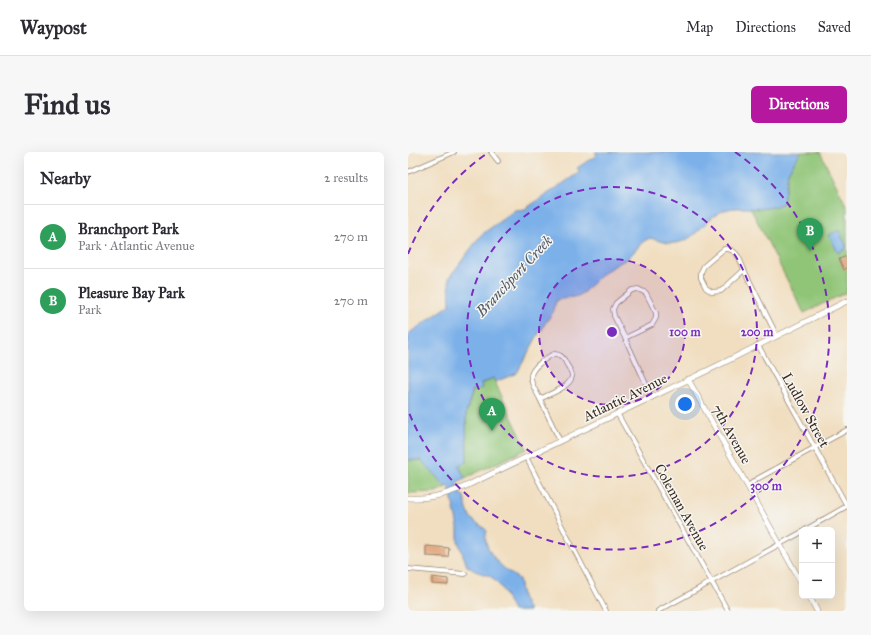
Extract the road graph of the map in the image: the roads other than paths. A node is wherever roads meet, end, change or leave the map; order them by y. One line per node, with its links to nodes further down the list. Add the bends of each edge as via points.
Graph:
1 (454, 152): 4 (street)
2 (491, 152): 3 (street)
3 (498, 161)
4 (408, 172)
5 (744, 270): 5 (street, via 737,254 726,249 704,266 700,276 706,288 718,292); 7 (street)
6 (847, 301): 7 (street, Atlantic Avenue)
7 (777, 336): 9 (street, Atlantic Avenue)
8 (626, 338): 8 (street, via 614,316 614,306 632,290 641,289 646,293 656,318 652,324); 11 (street)
9 (758, 345): 10 (street, Atlantic Avenue); 16 (street, Ludlow Street)
10 (688, 379): 11 (street, Atlantic Avenue); 18 (street, 7th Avenue)
11 (652, 397): 13 (street, Atlantic Avenue)
12 (540, 399): 12 (street, via 530,378 532,371 550,356 561,356 572,374 571,380 566,386); 15 (street)
13 (618, 413): 15 (street, Atlantic Avenue); 27 (street, Coleman Avenue)
14 (847, 430): 16 (street)
15 (560, 441): 17 (street, Atlantic Avenue)
16 (814, 447): 18 (street); 20 (street, Ludlow Street)
17 (526, 457): 19 (street, Atlantic Avenue, via 449,493 428,498); 29 (street)
18 (748, 486): 23 (street, 7th Avenue)
19 (408, 498)
20 (847, 506): 21 (street)
21 (810, 527)
22 (799, 534): 23 (street)
23 (780, 544): 26 (street, 7th Avenue); 27 (street)
24 (408, 569): 25 (street)
25 (465, 574)
26 (799, 579)
27 (711, 582): 30 (street); 31 (street, Coleman Avenue)
28 (811, 599): 32 (street)
29 (606, 611)
30 (658, 611)
31 (728, 611)
32 (817, 611)

